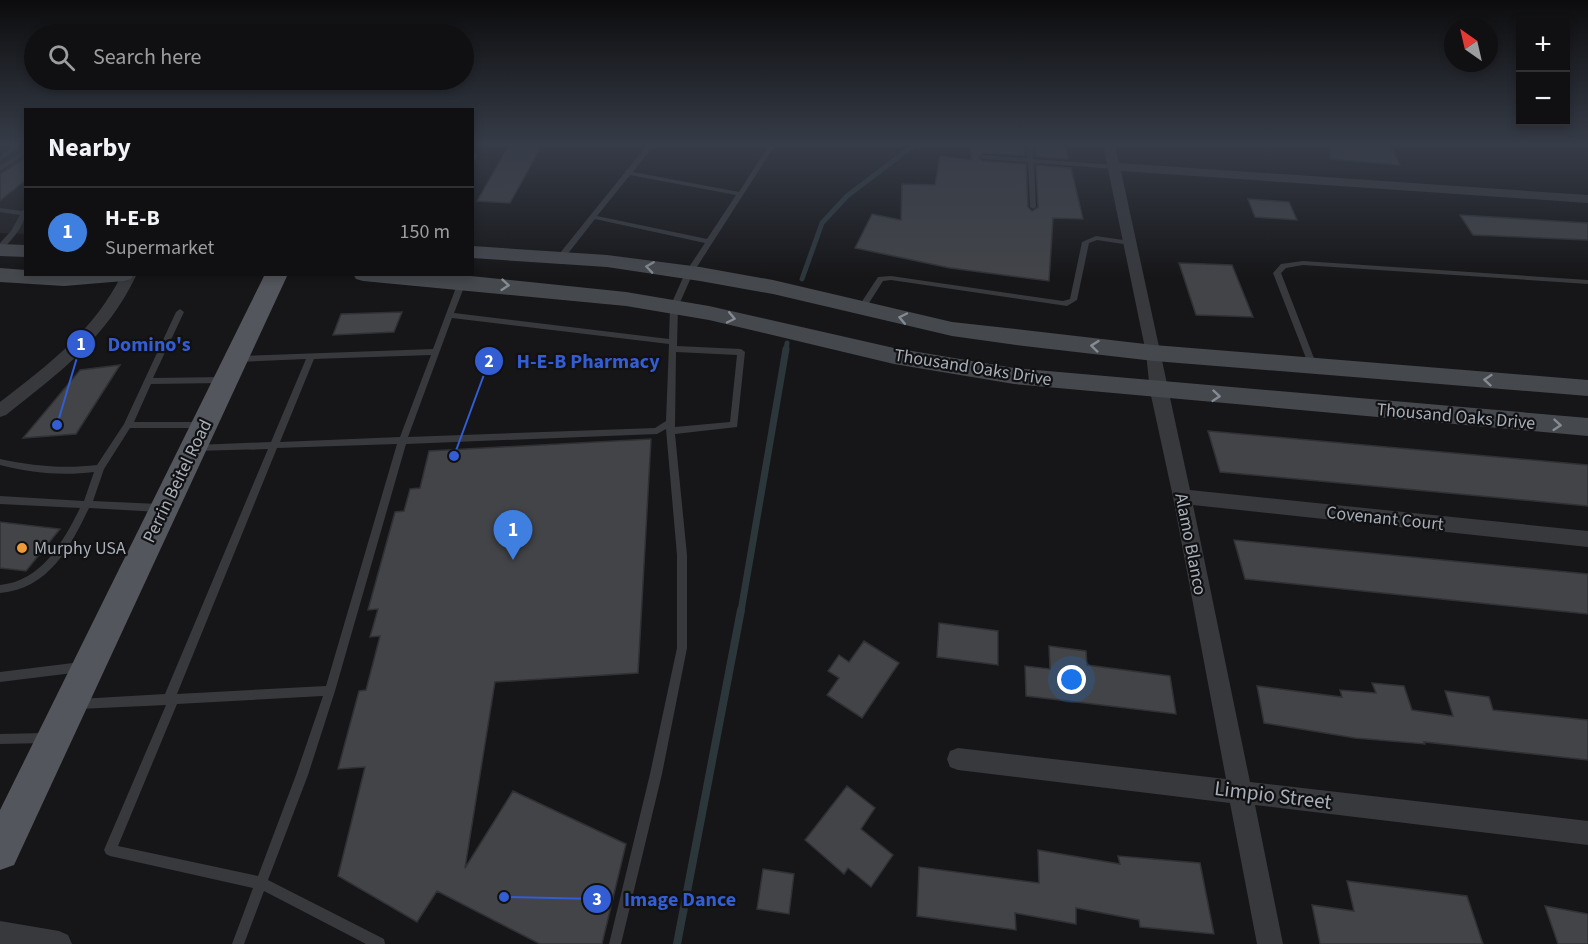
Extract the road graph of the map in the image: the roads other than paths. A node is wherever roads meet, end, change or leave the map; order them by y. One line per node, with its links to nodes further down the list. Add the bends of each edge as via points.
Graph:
1 (615, 189): 12 (lane)
2 (714, 189): 7 (lane)
3 (744, 189): 7 (lane)
4 (1033, 189): 9 (lane)
5 (1119, 189): 14 (street, Alamo Blanco)
6 (1441, 189): 8 (street)
7 (741, 194): 13 (lane)
8 (1588, 199)
9 (1033, 207)
10 (0, 210): 11 (lane)
11 (24, 212): 15 (lane)
12 (593, 217): 13 (lane); 18 (lane)
13 (709, 242): 19 (lane)
14 (1130, 243): 30 (lane, via 1096,238 1086,242 1073,300 1064,304 891,278 876,284); 35 (street, Alamo Blanco)
15 (0, 248): 16 (main road)
16 (24, 251)
17 (474, 252): 18 (main road, Thousand Oaks Drive)
18 (560, 258): 19 (main road, Thousand Oaks Drive, one-way to 18)
19 (689, 273): 29 (lane); 30 (main road, Thousand Oaks Drive, via 773,287)
20 (0, 274): 21 (main road)
21 (24, 276)
22 (26, 276): 23 (main road)
23 (100, 276)
24 (129, 276): 42 (street, via 97,330)
25 (276, 276): 38 (main road, Perrin Beitel Road)
26 (388, 276): 27 (main road, Thousand Oaks Drive)
27 (462, 282): 29 (main road, Thousand Oaks Drive, one-way to 29, via 626,298); 32 (lane)
28 (1588, 282): 37 (lane, via 1303,263 1284,266 1277,273)
29 (674, 307): 33 (lane); 41 (main road, Thousand Oaks Drive, one-way to 41, via 957,368)
30 (861, 309): 35 (main road, Thousand Oaks Drive, one-way to 30, via 952,329)
31 (180, 312): 39 (lane)
32 (450, 315): 33 (lane); 34 (lane)
33 (673, 346): 45 (lane); 45 (lane, via 741,352 734,425)
34 (436, 352): 36 (lane); 48 (lane)
35 (1154, 352): 37 (main road, Thousand Oaks Drive); 41 (street, Alamo Blanco)
36 (311, 356): 38 (lane); 49 (lane)
37 (1313, 366): 40 (main road, Thousand Oaks Drive, one-way to 37)
38 (231, 370): 39 (lane); 47 (main road, Perrin Beitel Road)
39 (148, 381): 44 (lane)
40 (1588, 388)
41 (1158, 391): 46 (main road, Thousand Oaks Drive, one-way to 46); 52 (street, Alamo Blanco)
42 (7, 400): 43 (street)
43 (0, 411)
44 (128, 425): 47 (lane); 51 (lane)
45 (670, 427): 48 (lane, via 657,431); 74 (lane, via 682,555 682,648 657,774)
46 (1588, 427)
47 (199, 437): 49 (lane); 55 (main road, Perrin Beitel Road)
48 (403, 439): 49 (lane); 60 (lane)
49 (275, 445): 61 (lane)
50 (0, 462): 51 (lane, via 52,470)
51 (100, 468): 54 (lane)
52 (1182, 497): 56 (street, Covenant Court); 66 (street, Alamo Blanco)
53 (0, 500): 54 (lane)
54 (87, 503): 55 (lane); 57 (lane, via 52,564 25,583)
55 (165, 508): 58 (main road, Perrin Beitel Road)
56 (1588, 539)
57 (0, 589)
58 (88, 666): 59 (lane); 62 (main road, Perrin Beitel Road)
59 (0, 677)
60 (330, 692): 61 (lane); 69 (lane)
61 (172, 699): 62 (lane); 69 (lane, via 110,850)
62 (71, 704): 63 (main road, Perrin Beitel Road)
63 (54, 738): 64 (lane); 68 (main road, Perrin Beitel Road)
64 (0, 739)
65 (958, 759): 66 (street, Limpio Street)
66 (1238, 791): 67 (street, Limpio Street); 75 (street, Alamo Blanco)
67 (1588, 833)
68 (1, 848)
69 (261, 882): 72 (lane); 73 (lane)
70 (0, 934): 71 (street)
71 (59, 944)
72 (238, 944)
73 (378, 944)
74 (615, 944)
75 (1270, 944)

